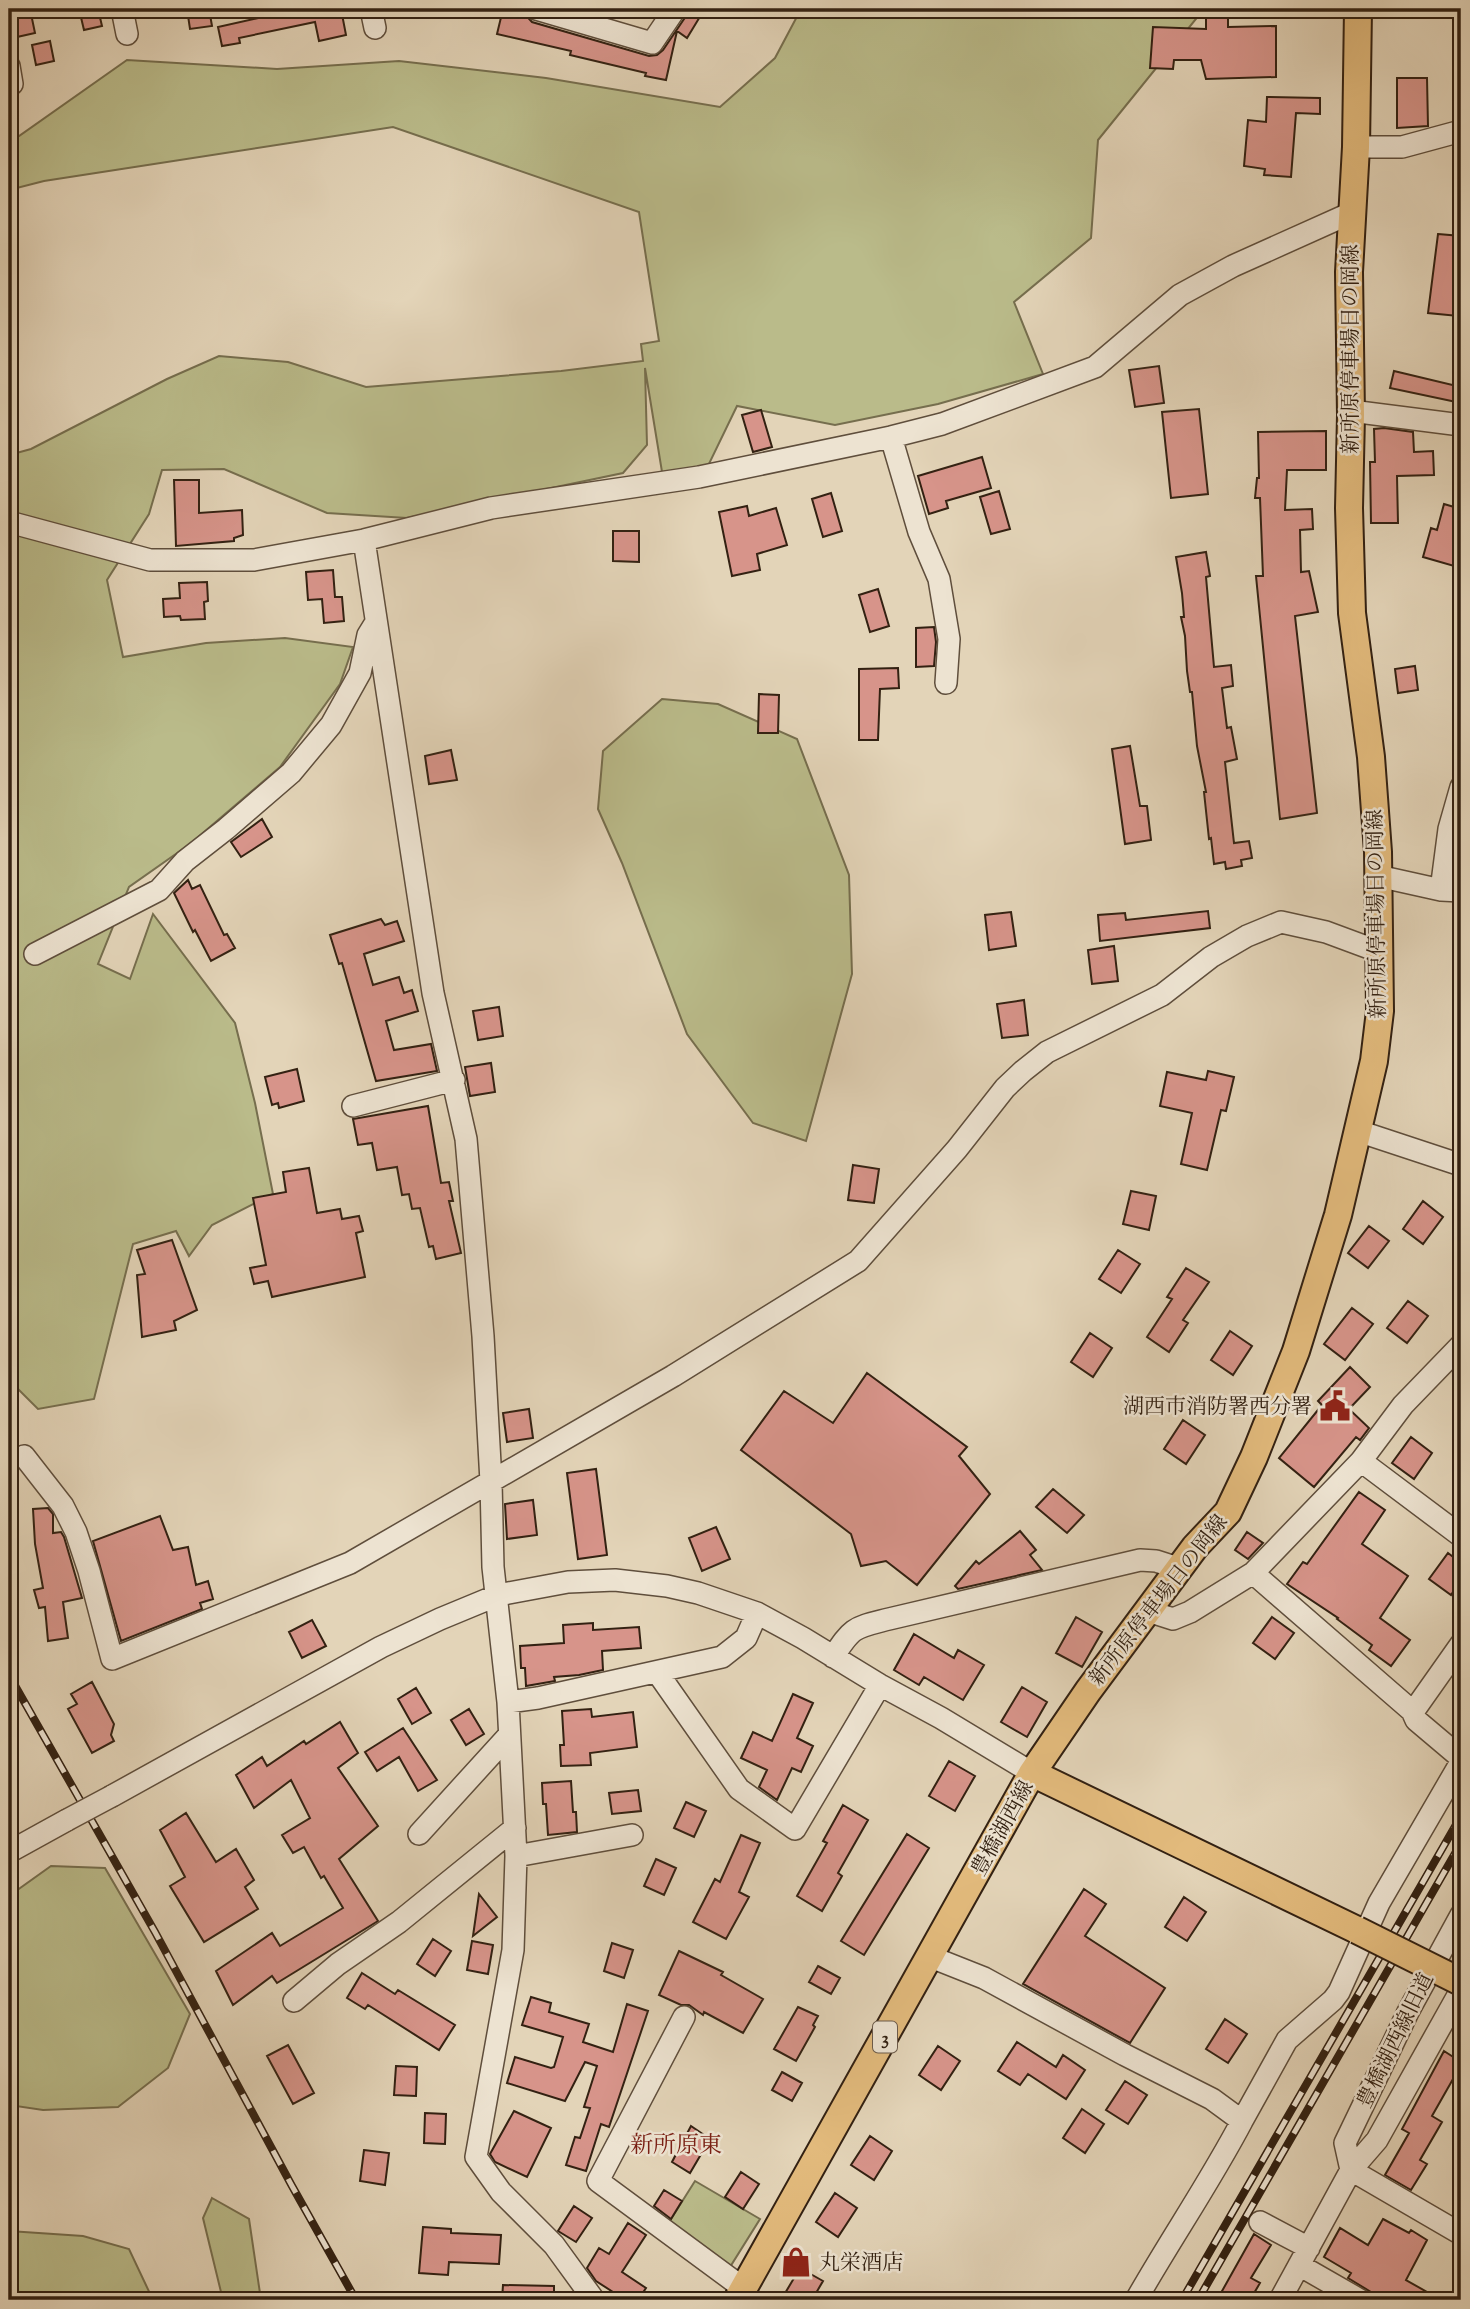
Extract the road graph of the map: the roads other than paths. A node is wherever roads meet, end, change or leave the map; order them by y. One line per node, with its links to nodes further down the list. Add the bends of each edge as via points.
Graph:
1 (122, 9): 5 (street)
2 (536, 9): 3 (street, via 652,43)
3 (675, 9)
4 (1358, 9): 7 (main road, 新所原停車場日の岡線)
5 (127, 34)
6 (1461, 131): 7 (street, via 1402,148)
7 (1356, 147): 8 (main road, 新所原停車場日の岡線)
8 (1352, 213): 9 (main road, 新所原停車場日の岡線); 11 (street, via 1180,295 1095,367 942,424)
9 (1351, 411): 10 (street); 17 (main road, 新所原停車場日の岡線, via 1352,613 1371,757)
10 (1461, 425)
11 (891, 437): 13 (street, via 699,477 491,508); 15 (street, via 919,532 939,579 949,639)
12 (9, 522): 13 (street, via 150,560 254,560)
13 (364, 540): 14 (street)
14 (376, 622): 20 (street, via 368,635 360,673 331,725 291,772 186,861 159,890); 21 (street, via 433,993)
15 (946, 683)
16 (1461, 787): 18 (street, via 1449,829)
17 (1378, 876): 18 (street); 19 (main road, 新所原停車場日の岡線)
18 (1451, 890)
19 (1380, 952): 23 (main road, 新所原停車場日の岡線, via 1376,1048); 28 (street, via 1281,922 1211,957 1162,995 1047,1052 1005,1088 858,1261 673,1377)
20 (35, 954)
21 (454, 1080): 22 (street); 28 (street, via 466,1139 478,1261)
22 (353, 1106)
23 (1358, 1131): 24 (street); 30 (main road, 新所原停車場日の岡線, via 1296,1352 1254,1457 1228,1512)
24 (1461, 1165)
25 (1461, 1345): 27 (street, via 1403,1405)
26 (24, 1455): 28 (street, via 64,1506 76,1532 112,1659 350,1563)
27 (1361, 1461): 29 (street); 31 (street)
28 (491, 1482): 32 (street)
29 (1461, 1536)
30 (1181, 1569): 33 (main road, 新所原停車場日の岡線); 36 (street, via 1140,1560 863,1625 849,1632)
31 (1253, 1573): 33 (street, via 1173,1619); 40 (street)
32 (498, 1595): 34 (street, via 568,1582 615,1580 698,1593); 39 (street); 47 (street, bridge, via 381,1647)
33 (1148, 1611): 43 (main road, 新所原停車場日の岡線)
34 (757, 1613): 36 (street); 37 (street, via 746,1638 722,1657)
35 (1461, 1644): 40 (street)
36 (833, 1657): 38 (street)
37 (657, 1672): 38 (street, via 739,1790 795,1829); 39 (street)
38 (880, 1685): 43 (street)
39 (508, 1702): 41 (street)
40 (1413, 1712): 42 (street, via 1416,1720)
41 (509, 1735): 44 (street); 45 (street)
42 (1461, 1760): 56 (street, via 1379,1903 1339,1992 1287,2040)
43 (1032, 1773): 50 (main road, 豊橋湖西線 / 3); 51 (main road, 豊橋湖西線, bridge)
44 (515, 1828): 48 (street); 53 (street)
45 (419, 1834)
46 (632, 1835): 48 (street)
47 (9, 1852)
48 (516, 1856): 62 (street, via 513,1950 476,2157 501,2192 554,2245)
49 (1461, 1915): 57 (street, 豊橋湖西線旧道, via 1345,2143)
50 (931, 1957): 56 (street, via 985,1978 1212,2099); 61 (main road, 豊橋湖西線 / 3)
51 (1461, 1982)
52 (1461, 1990): 55 (street)
53 (294, 2001)
54 (684, 2017): 61 (street, via 598,2181)
55 (1455, 2018): 57 (street, via 1377,2140)
56 (1241, 2121): 63 (street)
57 (1351, 2170): 59 (street); 60 (street)
58 (1260, 2222): 60 (street)
59 (1461, 2234)
60 (1304, 2256): 64 (street); 65 (street)
61 (740, 2294)
62 (594, 2300)
63 (1136, 2300)
64 (1280, 2300)
65 (1360, 2300)

